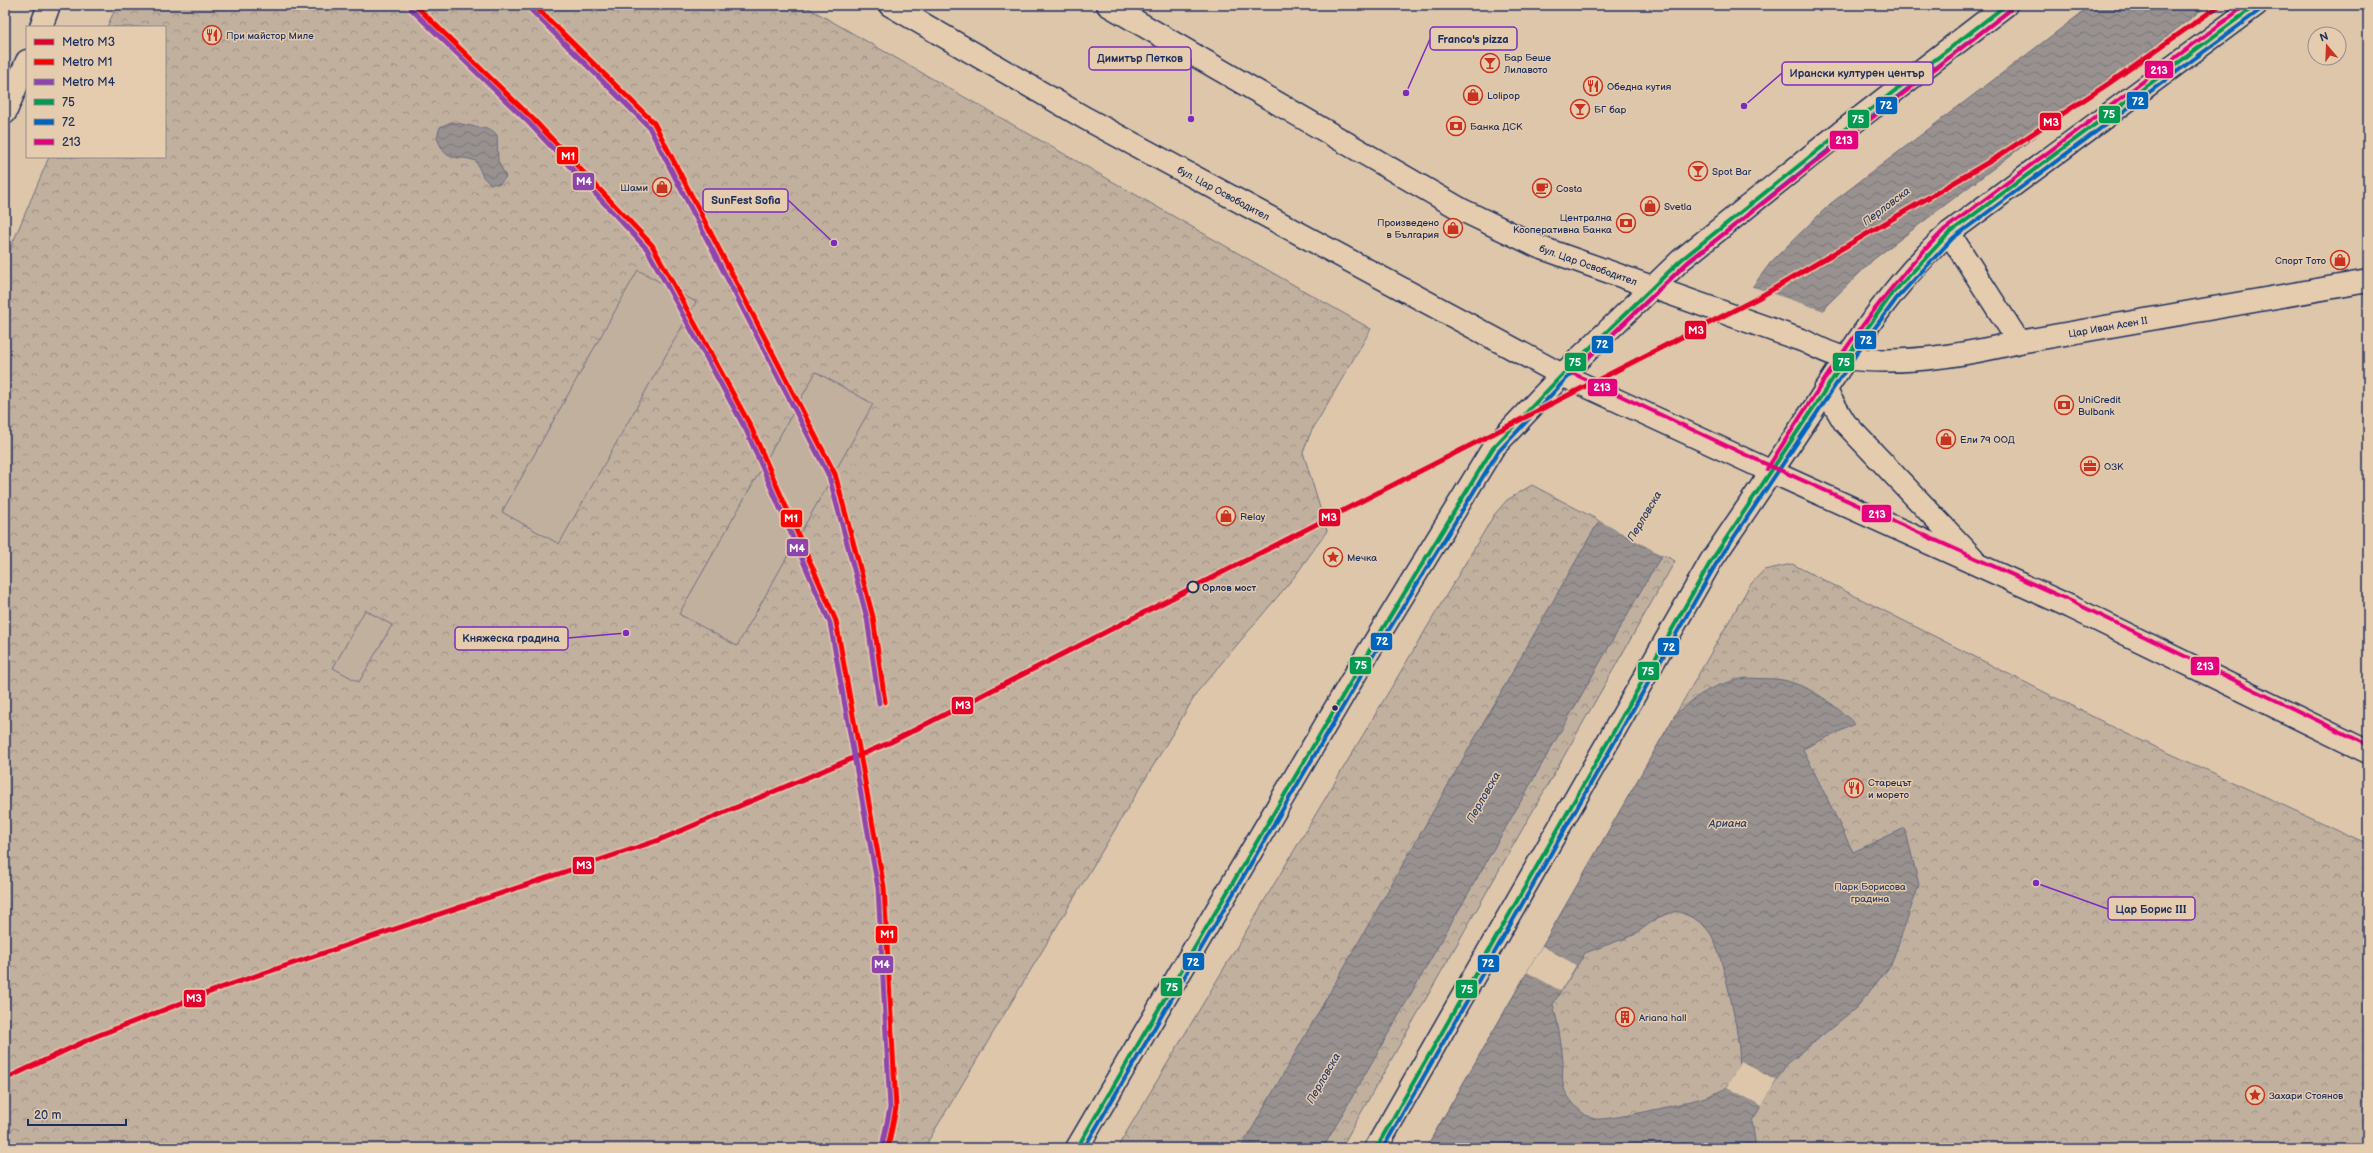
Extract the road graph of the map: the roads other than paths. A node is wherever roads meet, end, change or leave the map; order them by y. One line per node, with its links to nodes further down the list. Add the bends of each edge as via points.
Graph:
1 (49, 5): 6 (main road)
2 (890, 5): 15 (main road, бул. Цар Освободител, via 1085,118)
3 (1108, 5): 11 (main road, бул. Цар Освободител, via 1462,210 1539,247)
4 (2006, 5): 11 (main road, via 1827,143 1685,256)
5 (2256, 5): 9 (main road)
6 (41, 26)
7 (26, 63): 8 (main road)
8 (5, 113)
9 (1949, 233): 13 (main road); 14 (main road, via 1925,254 1904,278 1864,328)
10 (2368, 281): 13 (main road, Цар Иван Асен II)
11 (1651, 287): 12 (main road, бул. Цар Освободител); 15 (main road)
12 (1679, 297): 14 (main road, Цар Иван Асен II)
13 (2019, 342): 14 (main road, Цар Иван Асен II, via 1964,355 1892,360)
14 (1846, 358): 16 (main road)
15 (1562, 374): 17 (main road, бул. Цар Освободител); 20 (main road, via 1494,448 1366,656)
16 (1825, 390): 17 (main road); 18 (main road, via 1845,422)
17 (1772, 472): 18 (main road, бул. Цар Освободител); 21 (main road, via 1711,561)
18 (1981, 566): 19 (main road, бул. Цар Освободител)
19 (2368, 752)
20 (1077, 1148)
21 (1376, 1148)

